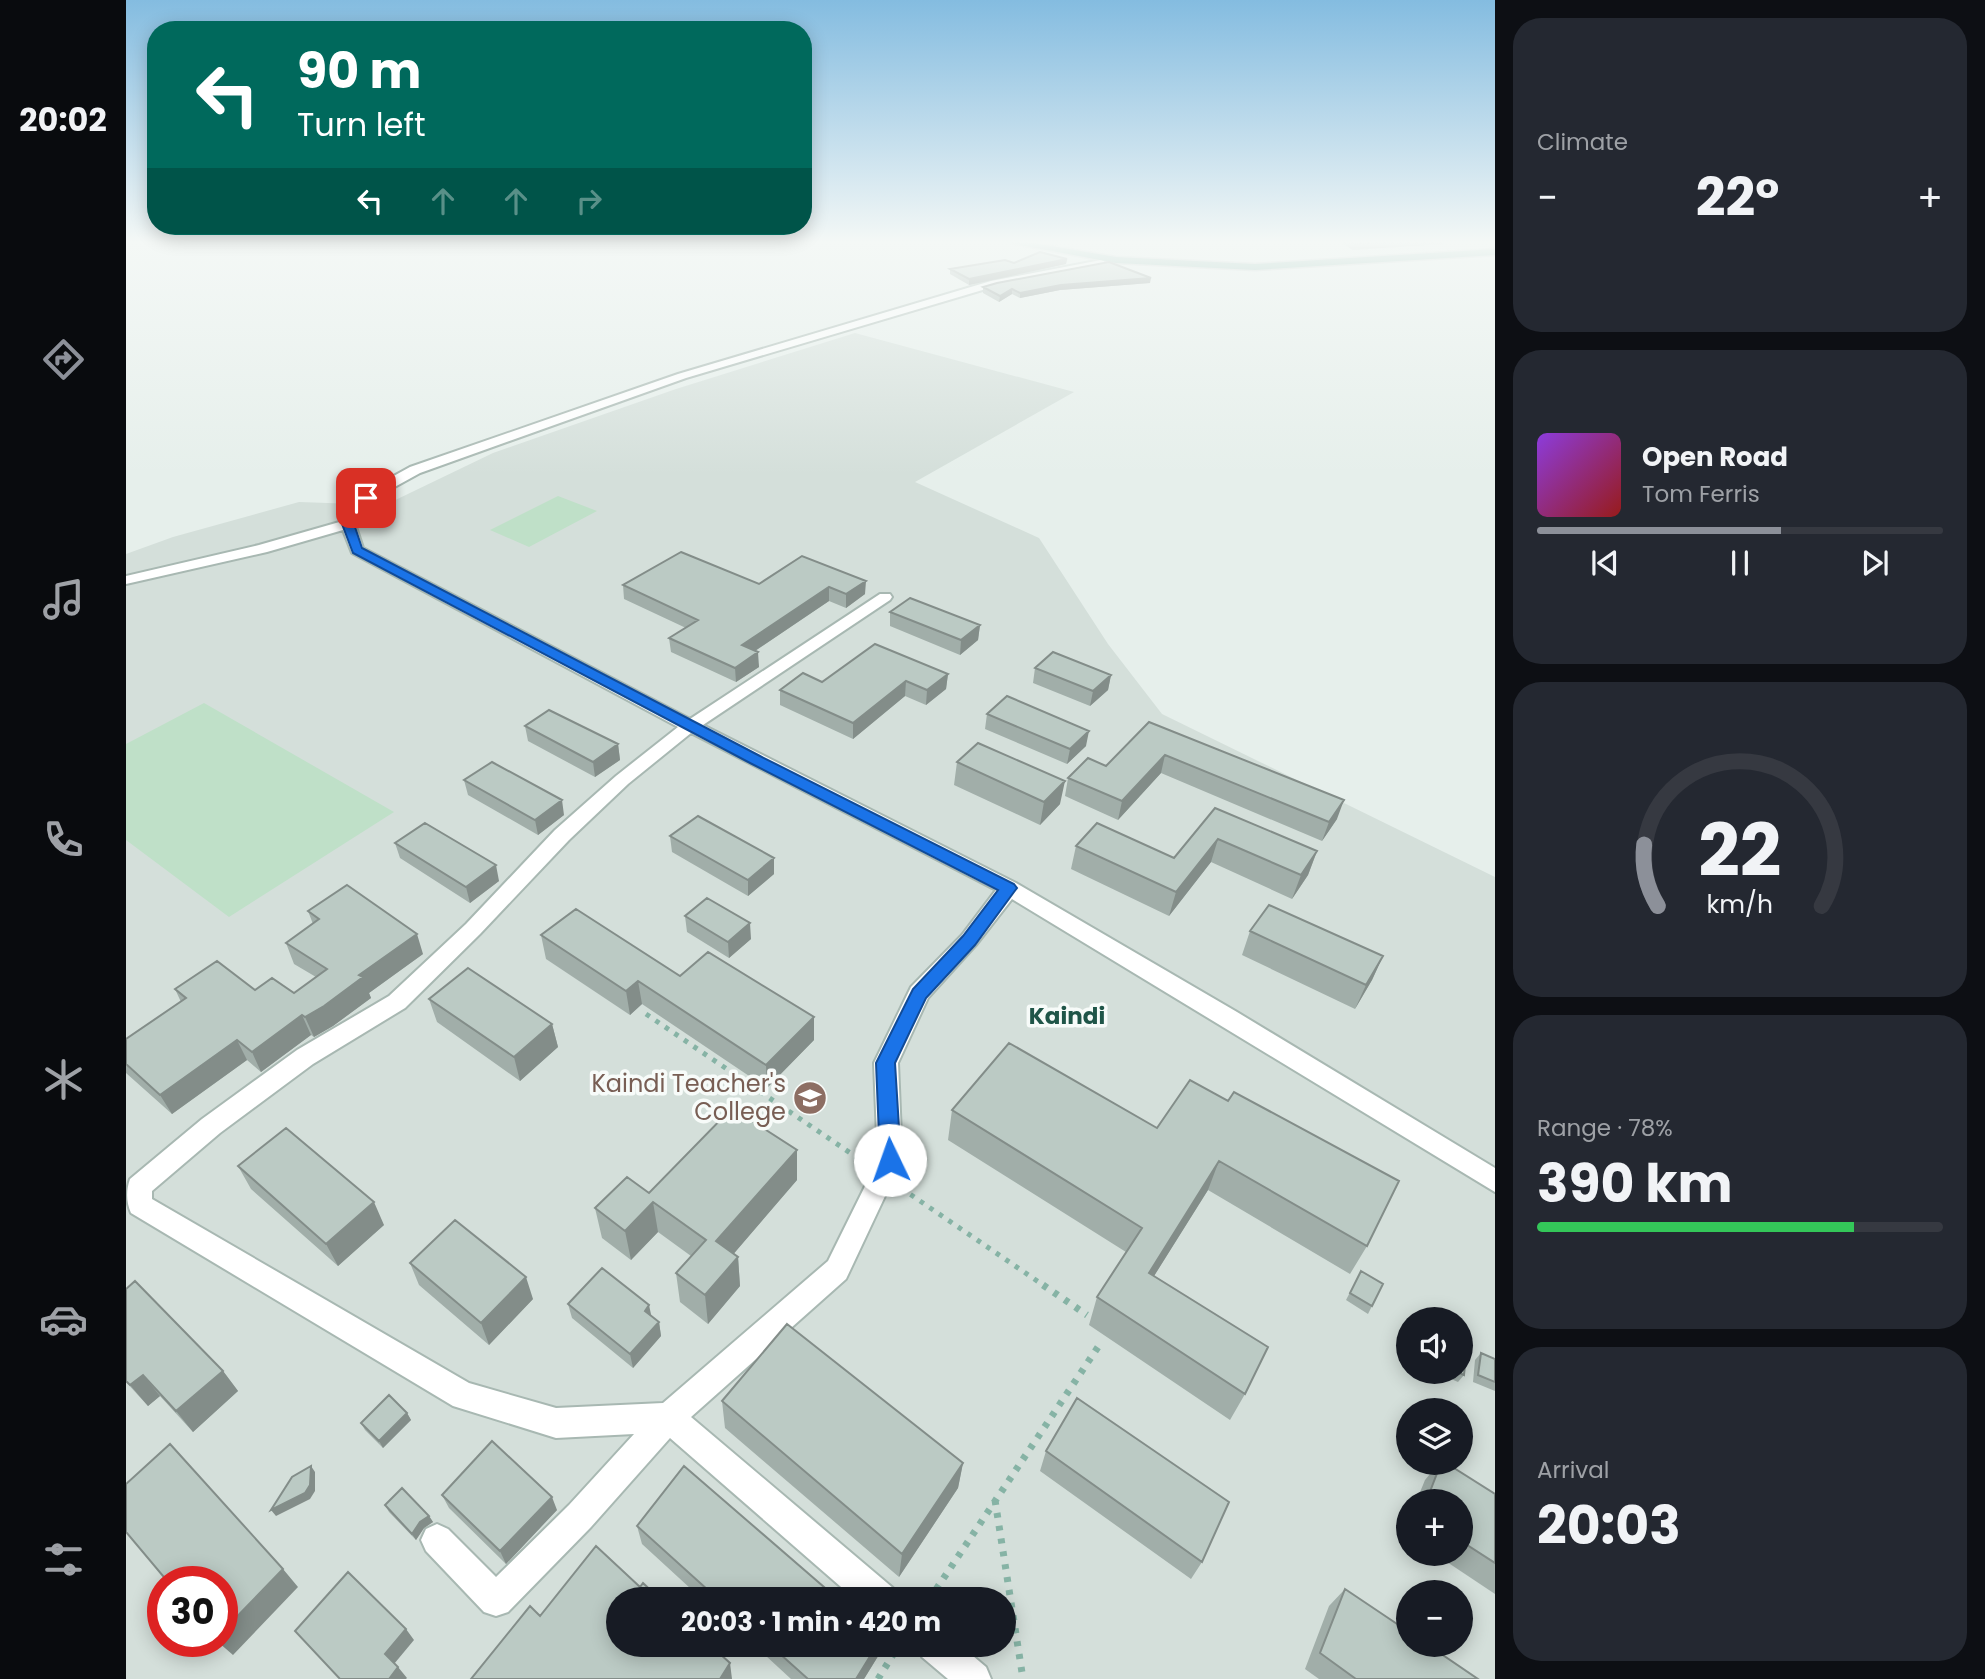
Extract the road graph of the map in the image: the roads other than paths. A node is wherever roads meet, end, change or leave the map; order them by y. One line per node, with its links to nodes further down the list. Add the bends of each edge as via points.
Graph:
1 (877, 318): 2 (street, via 682,376 415,470 366,498)
2 (348, 524): 3 (street); 5 (street, via 357,550)
3 (126, 580)
4 (885, 597): 5 (street)
5 (690, 726): 6 (street); 8 (street, via 562,835 397,1002 305,1057 211,1126 139,1187 141,1205 463,1396 556,1423)
6 (1009, 888): 7 (street); 8 (street, via 919,993 886,1063 890,1160 837,1270)
7 (1495, 1181)
8 (669, 1417): 9 (street, via 496,1600); 10 (street)
9 (437, 1539)
10 (866, 1587)
11 (948, 1657): 12 (street)
12 (974, 1679)

